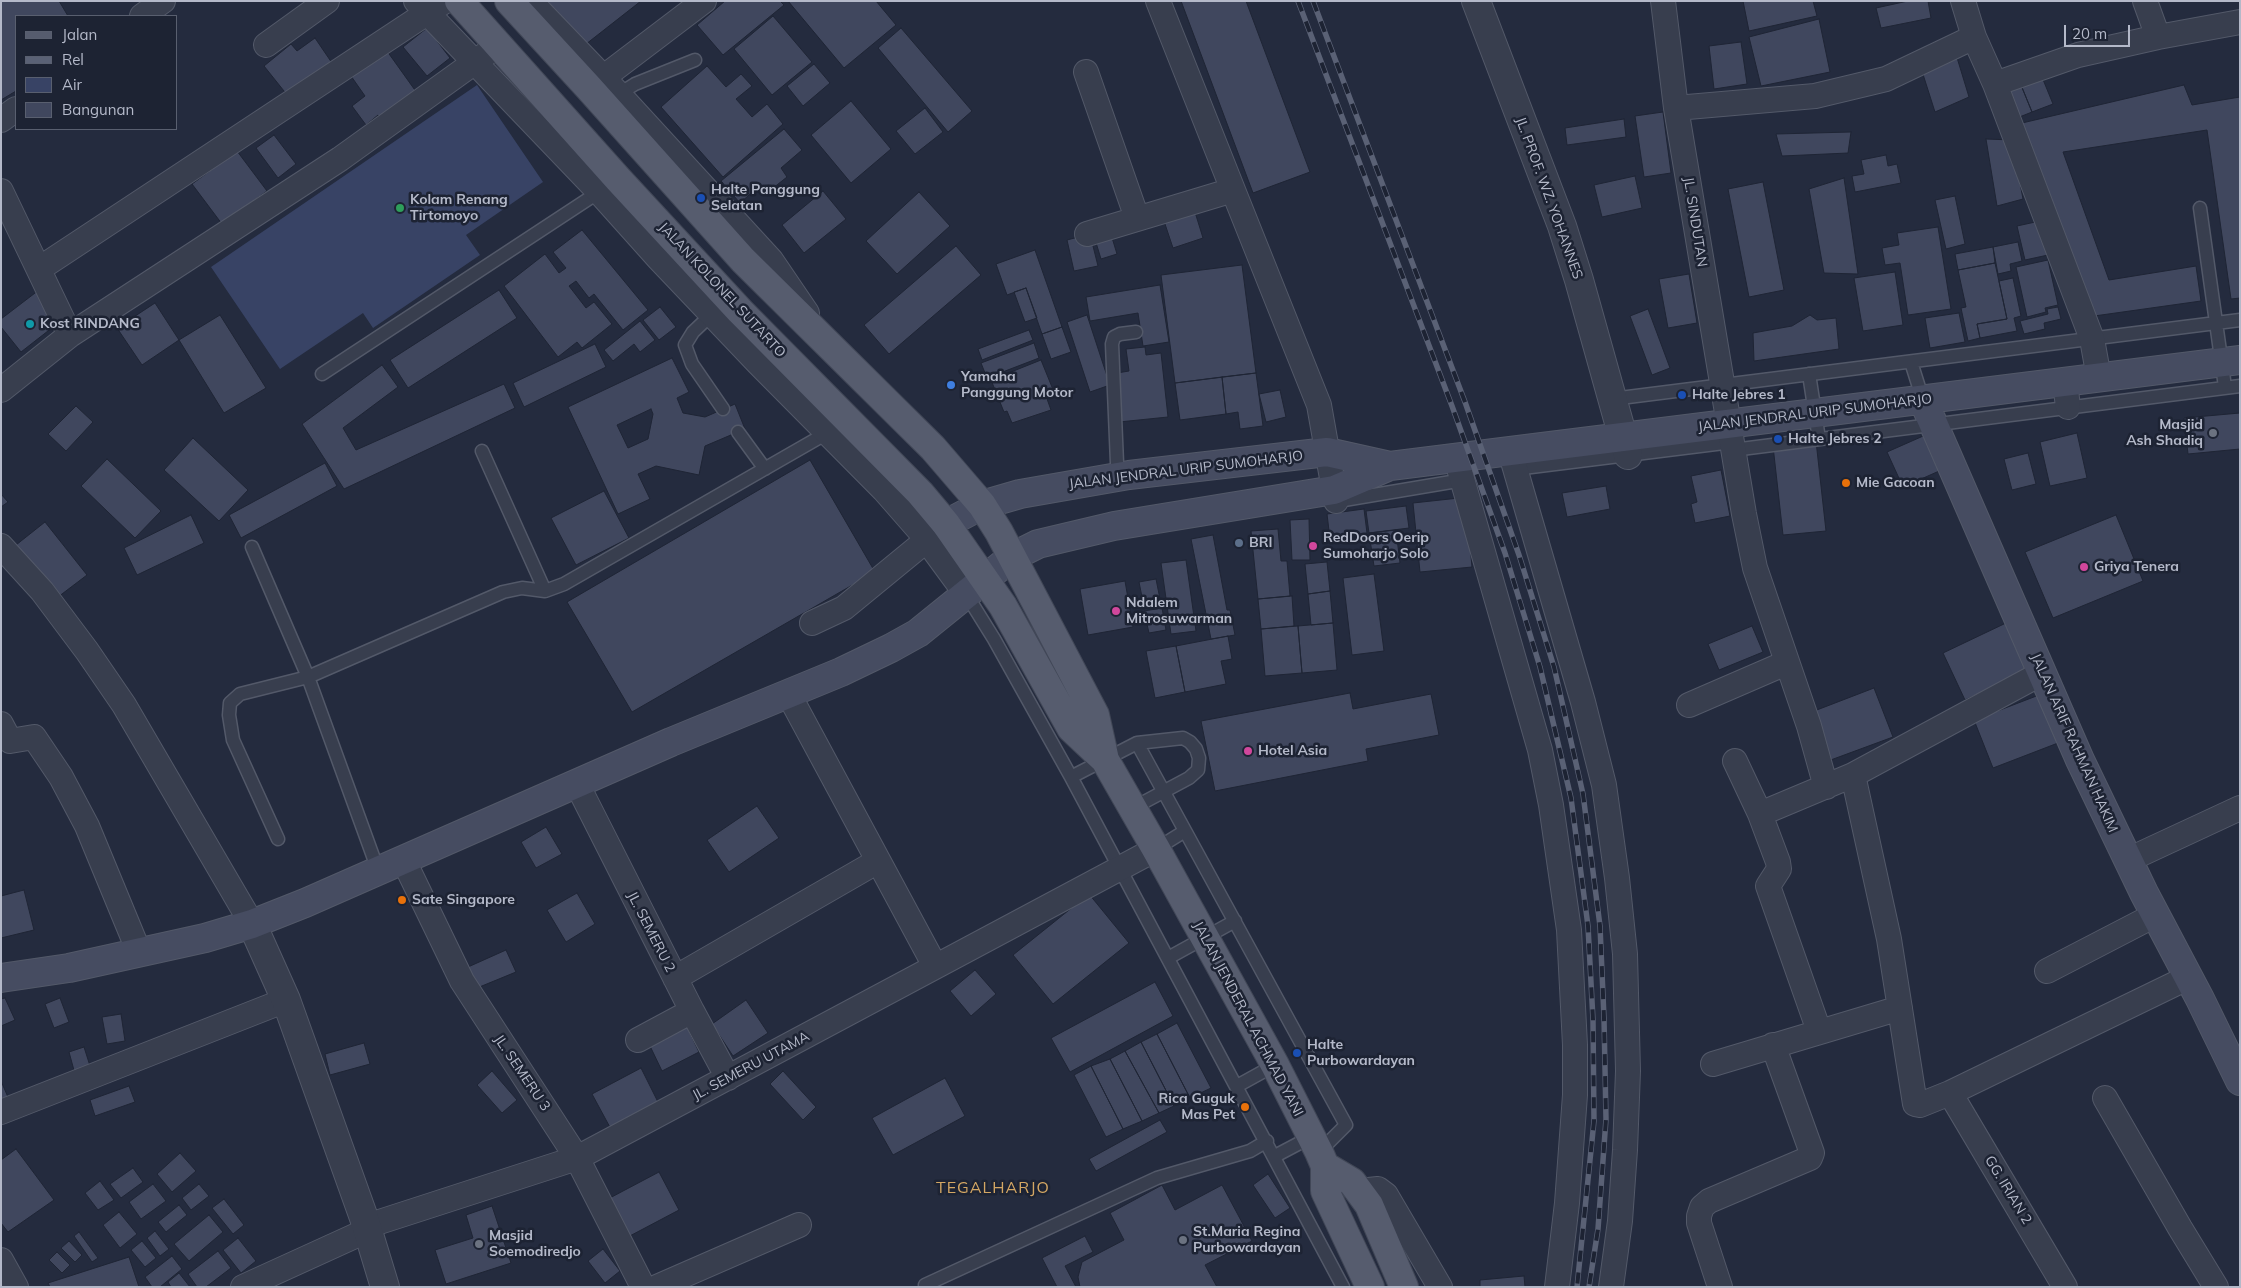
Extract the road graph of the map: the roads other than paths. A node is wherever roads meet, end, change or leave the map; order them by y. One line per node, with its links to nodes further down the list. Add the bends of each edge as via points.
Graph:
1 (163, 1): 12 (street)
2 (327, 1): 16 (street)
3 (459, 1): 17 (main road, JALAN KOLONEL SUTARTO)
4 (704, 1): 22 (street)
5 (1158, 1): 27 (street)
6 (1476, 1): 49 (street, JL. PROF. WZ. YOHANNES, via 1562,226)
7 (1663, 1): 23 (street, JL. SINDUTAN)
8 (1963, 1): 14 (street)
9 (2145, 1): 15 (street)
10 (520, 3): 22 (main road)
11 (429, 5): 19 (street); 32 (street)
12 (143, 15)
13 (2240, 22): 15 (street)
14 (1974, 37): 21 (street); 23 (street, via 1886,79 1824,94)
15 (2158, 37): 21 (street, via 2078,55)
16 (266, 45)
17 (498, 46): 19 (street); 26 (main road, JALAN KOLONEL SUTARTO)
18 (695, 60): 22 (lane, via 635,84)
19 (474, 62): 26 (street); 37 (street, via 340,159)
20 (1086, 72): 30 (street)
21 (1995, 84): 38 (street)
22 (603, 91): 47 (main road, via 743,260)
23 (1676, 108): 44 (street, JL. SINDUTAN)
24 (15, 110): 25 (street)
25 (1, 120)
26 (609, 186): 33 (street); 41 (lane); 54 (main road, JALAN KOLONEL SUTARTO, via 747,318)
27 (1233, 190): 30 (street); 57 (street, via 1319,405)
28 (1, 191): 32 (street)
29 (2200, 208): 35 (lane)
30 (1137, 218): 31 (street)
31 (1087, 234)
32 (39, 269): 37 (street)
33 (712, 314): 51 (lane, via 693,332 685,345 692,364); 54 (street)
34 (2240, 320): 35 (lane)
35 (2214, 323): 38 (lane); 40 (lane)
36 (1136, 332): 63 (lane, via 1114,337 1112,344)
37 (70, 335): 46 (street)
38 (2092, 339): 39 (lane); 43 (street)
39 (1911, 362): 42 (lane); 50 (lane)
40 (2228, 370): 43 (main road, JALAN JENDRAL URIP SUMOHARJO); 45 (lane); 48 (lane)
41 (322, 374)
42 (1809, 374): 44 (lane); 53 (lane)
43 (2099, 378): 48 (main road, JALAN JENDRAL URIP SUMOHARJO)
44 (1722, 385): 49 (lane); 56 (street, JL. SINDUTAN)
45 (2240, 386)
46 (1, 390)
47 (877, 393): 54 (main road); 67 (main road, via 934,448)
48 (2067, 395): 50 (main road, JALAN JENDRAL URIP SUMOHARJO); 52 (lane)
49 (1612, 399): 58 (street, JL. PROF. WZ. YOHANNES)
50 (1923, 400): 52 (main road, JALAN ARIF RAHMAN HAKIM); 53 (main road, JALAN JENDRAL URIP SUMOHARJO)
51 (723, 410)
52 (1934, 424): 53 (lane); 77 (main road, JALAN ARIF RAHMAN HAKIM)
53 (1817, 426): 56 (main road, JALAN JENDRAL URIP SUMOHARJO)
54 (837, 427): 64 (lane); 69 (main road, JALAN KOLONEL SUTARTO, via 920,493)
55 (738, 432): 64 (lane)
56 (1731, 438): 58 (main road, JALAN JENDRAL URIP SUMOHARJO); 76 (street, JL. SINDUTAN, via 1756,568)
57 (1326, 446): 60 (main road, JALAN JENDRAL URIP SUMOHARJO); 62 (main road, JALAN JENDRAL URIP SUMOHARJO); 66 (street)
58 (1625, 446): 61 (main road, JALAN JENDRAL URIP SUMOHARJO)
59 (482, 452): 74 (lane)
60 (1238, 454): 63 (main road, JALAN JENDRAL URIP SUMOHARJO); 68 (main road)
61 (1513, 460): 65 (main road, JALAN JENDRAL URIP SUMOHARJO); 145 (street, via 1604,785 1617,878 1625,954 1628,1071 1622,1194)
62 (1390, 466): 65 (main road, JALAN JENDRAL URIP SUMOHARJO); 66 (main road, JALAN JENDRAL URIP SUMOHARJO)
63 (1121, 467): 67 (main road, JALAN JENDRAL URIP SUMOHARJO)
64 (765, 469): 74 (lane, via 564,584)
65 (1459, 469): 66 (lane); 144 (street, via 1540,750 1569,930 1575,1095 1568,1203)
66 (1335, 495): 68 (main road, JALAN JENDRAL URIP SUMOHARJO)
67 (982, 505): 69 (main road, JALAN JENDRAL URIP SUMOHARJO); 72 (main road)
68 (1242, 511): 72 (main road, JALAN JENDRAL URIP SUMOHARJO, via 1114,526 1038,544)
69 (936, 532): 73 (main road, JALAN KOLONEL SUTARTO); 75 (street, via 844,608)
70 (1, 546): 103 (street, via 42,591 124,705)
71 (252, 547): 78 (lane)
72 (1012, 558): 73 (main road, JALAN JENDRAL URIP SUMOHARJO); 83 (main road, JALAN JENDERAL ACHMAD YANI, via 1095,715)
73 (975, 586): 79 (main road, JALAN JENDRAL URIP SUMOHARJO, via 918,633); 83 (main road, JALAN JENDERAL ACHMAD YANI, via 1003,606 1071,728); 86 (lane, via 994,639)
74 (545, 590): 78 (lane, via 522,588 503,592)
75 (812, 623)
76 (1786, 663): 80 (street); 88 (street, JL. SINDUTAN)
77 (2042, 674): 85 (street); 97 (main road, JALAN ARIF RAHMAN HAKIM)
78 (308, 677): 94 (lane, via 240,694 230,703 233,740); 100 (lane)
79 (788, 695): 87 (main road, JALAN JENDRAL URIP SUMOHARJO); 98 (street)
80 (1689, 705)
81 (4, 737): 105 (street, via 34,737 56,770 87,826)
82 (1137, 743): 83 (lane); 89 (lane); 89 (lane, via 1183,738 1196,749 1198,770)
83 (1105, 760): 86 (lane); 90 (main road, JALAN JENDERAL ACHMAD YANI)
84 (1735, 761): 92 (street)
85 (1853, 775): 88 (street); 113 (street, via 1889,939)
86 (1071, 777): 99 (lane)
87 (577, 784): 96 (main road, JALAN JENDRAL URIP SUMOHARJO); 111 (street, JL. SEMERU 2)
88 (1826, 786): 92 (street)
89 (1164, 792): 90 (lane); 93 (lane)
90 (1133, 808): 95 (main road, JALAN JENDERAL ACHMAD YANI)
91 (2240, 808): 97 (street)
92 (1760, 814): 115 (street, via 1779,866 1768,886)
93 (1185, 831): 95 (lane); 102 (lane)
94 (278, 838)
95 (1156, 848): 99 (street, JL. SEMERU UTAMA); 104 (main road, JALAN JENDERAL ACHMAD YANI)
96 (403, 860): 100 (main road, JALAN JENDRAL URIP SUMOHARJO); 129 (street, JL. SEMERU 3, via 462,981)
97 (2128, 860): 101 (main road, JALAN ARIF RAHMAN HAKIM)
98 (878, 862): 107 (street); 111 (street)
99 (1118, 868): 106 (lane); 107 (street, JL. SEMERU UTAMA)
100 (378, 870): 103 (main road, JALAN JENDRAL URIP SUMOHARJO)
101 (2155, 915): 108 (street); 109 (main road, JALAN ARIF RAHMAN HAKIM)
102 (1234, 921): 104 (lane); 127 (lane, via 1346,1125)
103 (252, 924): 105 (main road, JALAN JENDRAL URIP SUMOHARJO); 112 (street)
104 (1204, 938): 106 (lane); 120 (main road, JALAN JENDERAL ACHMAD YANI)
105 (139, 952): 110 (main road, JALAN JENDRAL URIP SUMOHARJO, via 69,968)
106 (1168, 958): 122 (lane)
107 (934, 966): 121 (street, JL. SEMERU UTAMA)
108 (2047, 971)
109 (2188, 977): 118 (main road, JALAN ARIF RAHMAN HAKIM); 123 (street)
110 (1, 978)
111 (674, 978): 114 (street, JL. SEMERU 2)
112 (286, 1000): 125 (street); 132 (street)
113 (1900, 1008): 115 (street); 123 (street, via 1914,1102 1920,1105)
114 (692, 1011): 116 (street); 121 (street, JL. SEMERU 2)
115 (1819, 1031): 117 (street)
116 (638, 1040)
117 (1773, 1045): 119 (street); 146 (street, via 1812,1156 1702,1207 1699,1223)
118 (2236, 1063)
119 (1713, 1064)
120 (1275, 1065): 122 (lane); 127 (main road, JALAN JENDERAL ACHMAD YANI)
121 (728, 1078): 129 (street, JL. SEMERU UTAMA)
122 (1237, 1086): 126 (lane)
123 (1950, 1093): 147 (street, GG. IRIAN 2)
124 (2105, 1098): 148 (street)
125 (1, 1112)
126 (1267, 1142): 128 (lane); 134 (lane, via 1250,1151 1157,1178)
127 (1318, 1152): 128 (lane); 130 (main road); 141 (main road, JALAN JENDERAL ACHMAD YANI, via 1325,1191)
128 (1275, 1156): 140 (lane)
129 (577, 1158): 132 (street, JL. SEMERU UTAMA); 138 (street, JL. SEMERU 3)
130 (1359, 1191): 142 (main road, via 1369,1205); 143 (street, via 1378,1190 1386,1195)
131 (799, 1225): 139 (street)
132 (367, 1228): 136 (street, JL. SEMERU UTAMA); 137 (street)
133 (1, 1260): 135 (street)
134 (925, 1285)
135 (16, 1287)
136 (243, 1287)
137 (385, 1287)
138 (643, 1287)
139 (657, 1287)
140 (1343, 1287)
141 (1370, 1287)
142 (1404, 1287)
143 (1440, 1287)
144 (1557, 1287)
145 (1611, 1287)
146 (1720, 1287)
147 (2065, 1287)
148 (2216, 1287)

